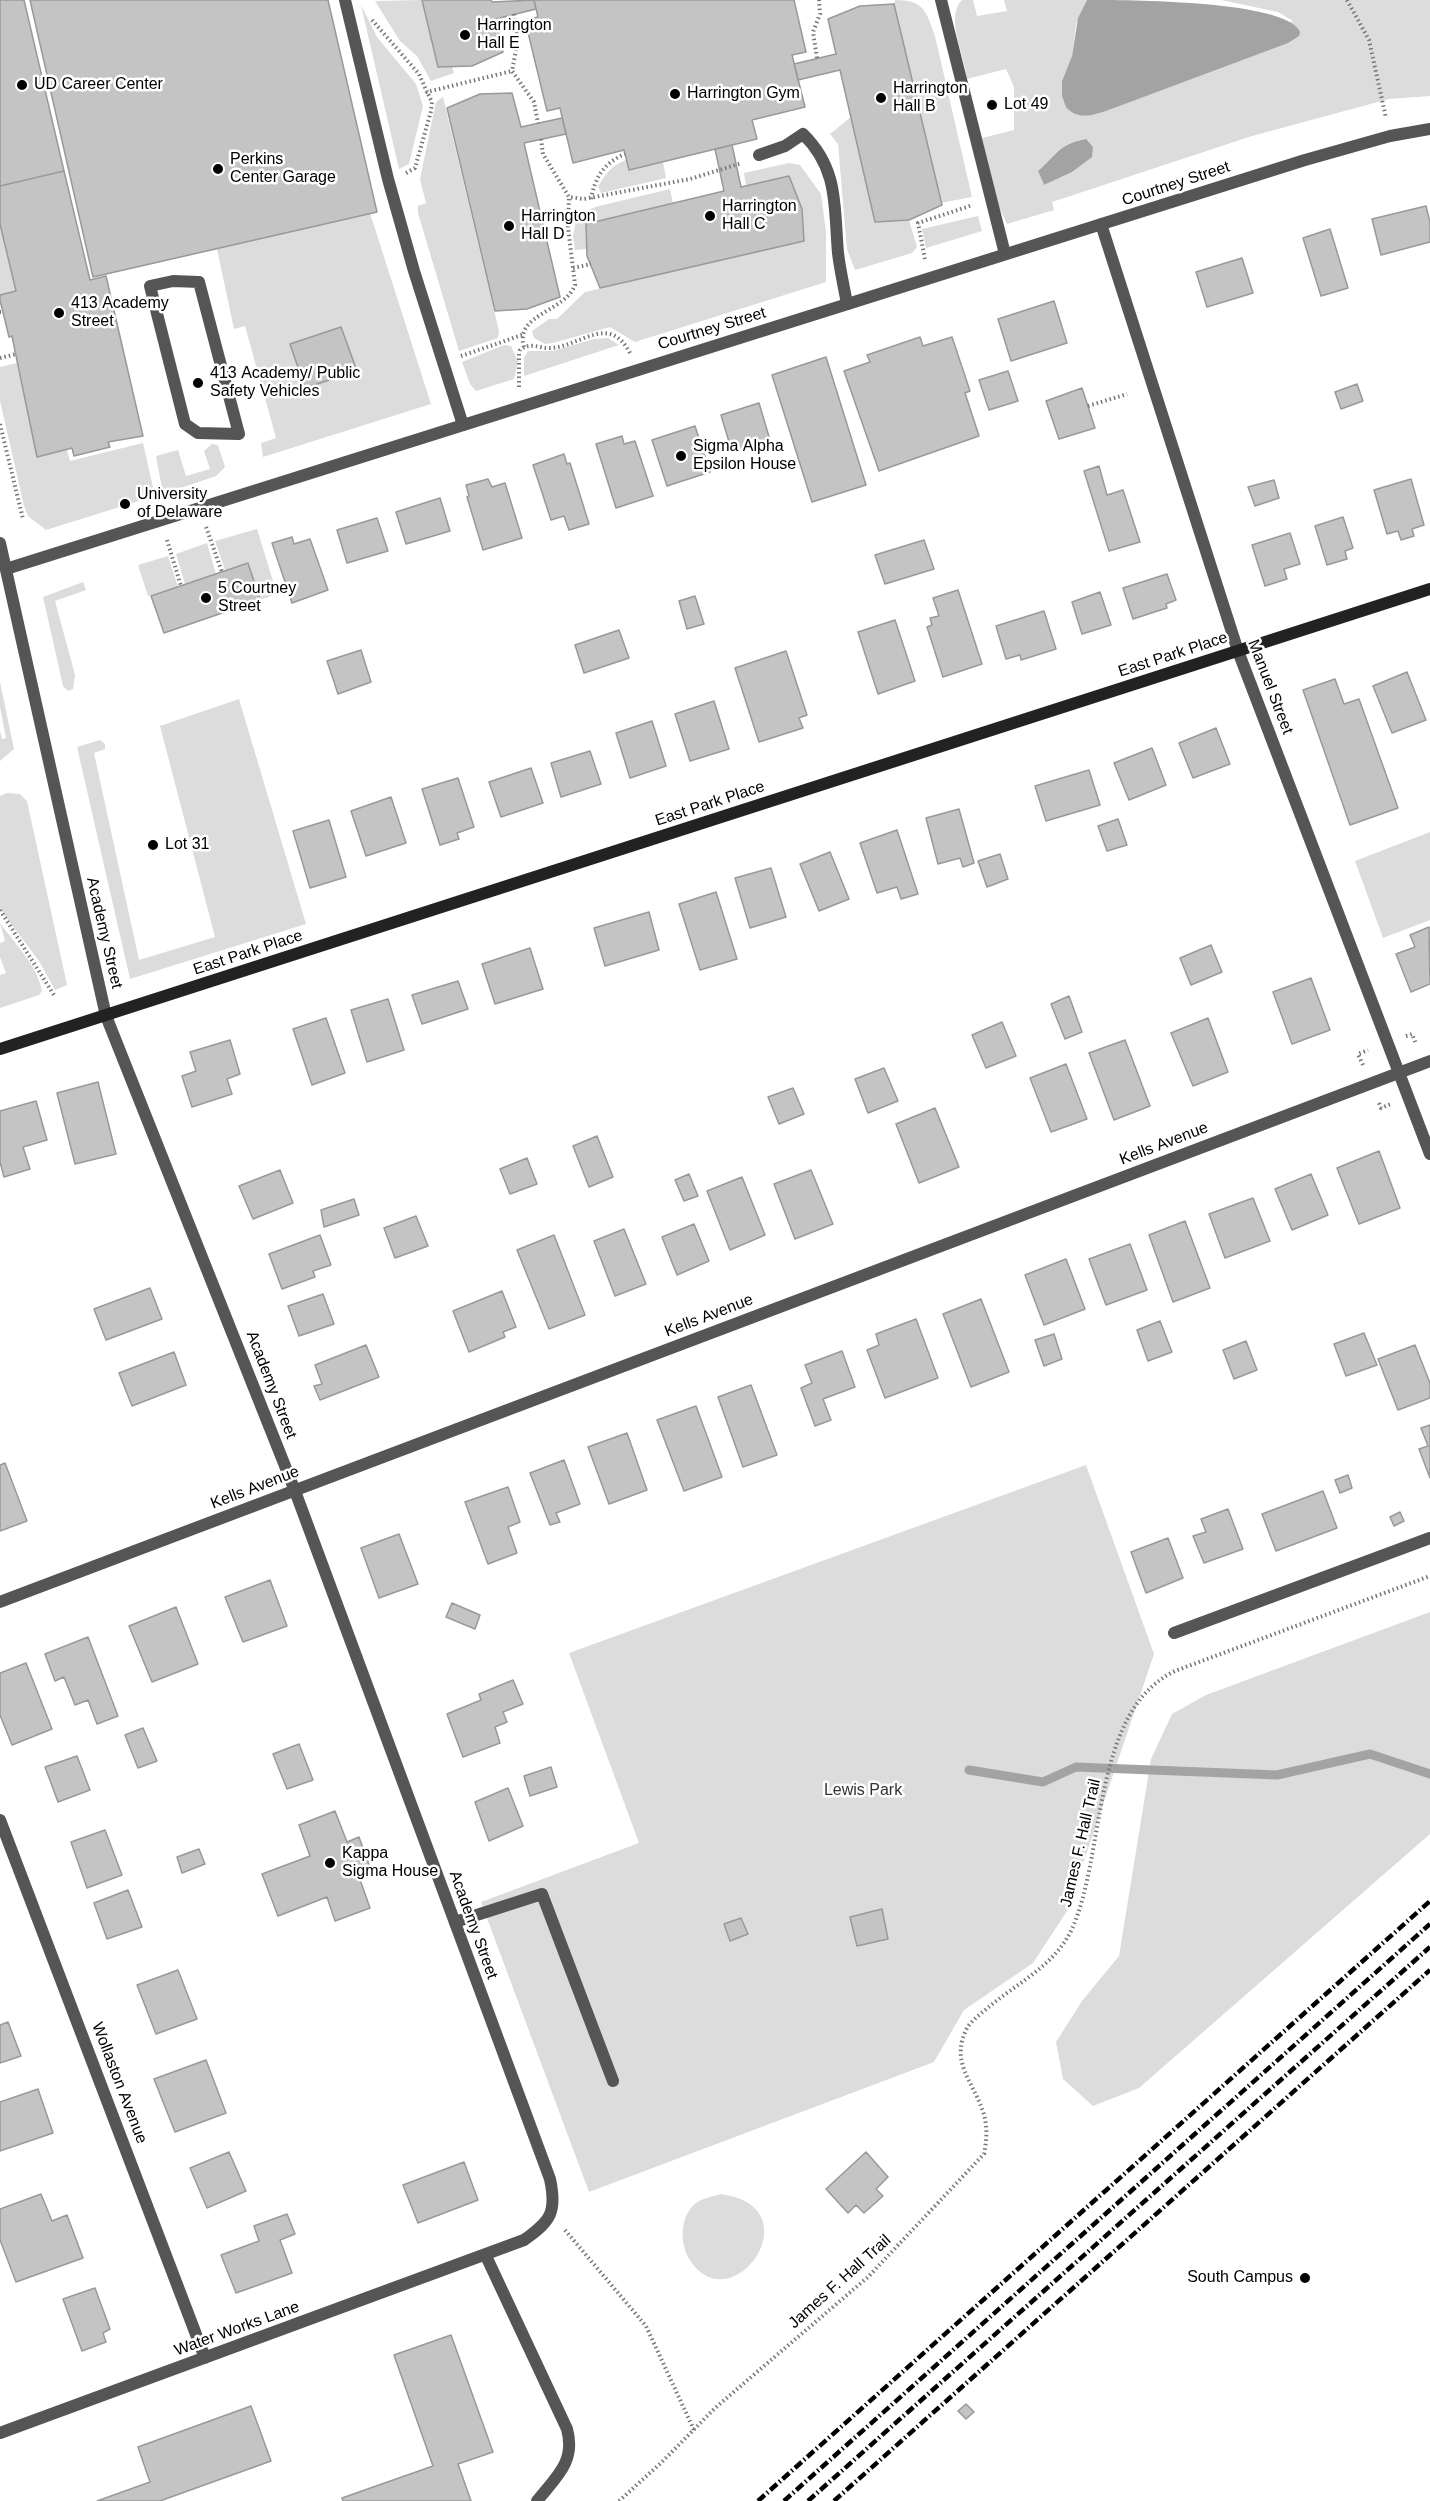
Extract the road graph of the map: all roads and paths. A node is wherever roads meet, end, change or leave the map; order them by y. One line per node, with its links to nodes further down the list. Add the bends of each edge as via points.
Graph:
1 (345, 0): 16 (street)
2 (819, 0): 7 (path, via 820,14 813,32)
3 (941, 0): 19 (street)
4 (1347, 0): 12 (path, via 1369,40)
5 (367, 11): 9 (path, via 419,74)
6 (513, 14): 8 (path, via 518,39)
7 (817, 58)
8 (512, 71): 9 (path); 10 (path, via 534,102)
9 (427, 92): 16 (path, via 431,111 415,168)
10 (538, 123)
11 (1430, 129): 12 (street, Courtney Street)
12 (1390, 136): 20 (street, Courtney Street)
13 (541, 139): 17 (path, via 543,154)
14 (625, 154): 18 (path, via 604,168)
15 (759, 155): 18 (path, via 690,179); 25 (street, via 785,146 803,134 824,159 834,192 840,270)
16 (388, 179): 36 (street)
17 (570, 197): 18 (path); 23 (path, via 568,226)
18 (591, 199)
19 (991, 199): 21 (street); 24 (path, via 918,224 923,256)
20 (1101, 224): 21 (street, Courtney Street); 46 (street, Manuel Street)
21 (1005, 254): 24 (street, Courtney Street)
22 (591, 264): 23 (path)
23 (573, 268): 26 (path, via 573,292 563,303 527,324)
24 (936, 276): 25 (street, Courtney Street)
25 (847, 304): 31 (street, Courtney Street)
26 (522, 335): 27 (path); 28 (path)
27 (524, 347): 31 (path, via 555,347 608,333 623,341); 32 (path, via 519,354)
28 (468, 352)
29 (16, 354): 30 (path)
30 (0, 358)
31 (639, 369): 36 (street, Courtney Street)
32 (520, 371)
33 (1127, 394): 34 (path)
34 (1088, 406)
35 (0, 424): 39 (path)
36 (463, 425): 38 (street, Courtney Street)
37 (238, 434): 37 (street, via 198,434 185,424 150,286 173,281 199,282)
38 (200, 508): 40 (street, Courtney Street); 43 (path)
39 (23, 519)
40 (160, 520): 42 (street, Courtney Street); 44 (path)
41 (0, 543): 42 (street, Academy Street)
42 (6, 569): 49 (street, Academy Street)
43 (222, 572)
44 (181, 586)
45 (1430, 589): 46 (street, East Park Place)
46 (1238, 651): 49 (street, East Park Place); 52 (street, Manuel Street)
47 (0, 910): 48 (path)
48 (54, 995)
49 (106, 1016): 50 (street, East Park Place); 54 (street, Academy Street)
50 (0, 1049)
51 (1430, 1060): 52 (street, Kells Avenue)
52 (1398, 1073): 53 (street, Manuel Street); 54 (street, Kells Avenue)
53 (1430, 1154)
54 (295, 1491): 57 (street, Kells Avenue); 60 (street, Academy Street)
55 (1430, 1538): 58 (street)
56 (1430, 1576): 66 (path, James F. Hall Trail, via 1158,1679 1144,1693 1124,1722 1072,1929 1054,1958 967,2028 961,2067 983,2110 987,2138 984,2154 868,2277)
57 (0, 1602)
58 (1174, 1633)
59 (0, 1820): 65 (street, Wollaston Avenue)
60 (455, 1922): 61 (street, via 542,1894); 62 (street, Academy Street, via 550,2179 555,2202)
61 (613, 2080)
62 (551, 2212): 63 (street, Academy Street); 66 (path, via 646,2326)
63 (546, 2224): 64 (street, Water Works Lane, via 524,2240)
64 (486, 2256): 65 (street, Water Works Lane); 68 (street, via 571,2445 568,2462)
65 (205, 2358): 67 (street, Water Works Lane)
66 (694, 2430): 69 (path, James F. Hall Trail)
67 (0, 2433)
68 (537, 2501)
69 (619, 2501)

